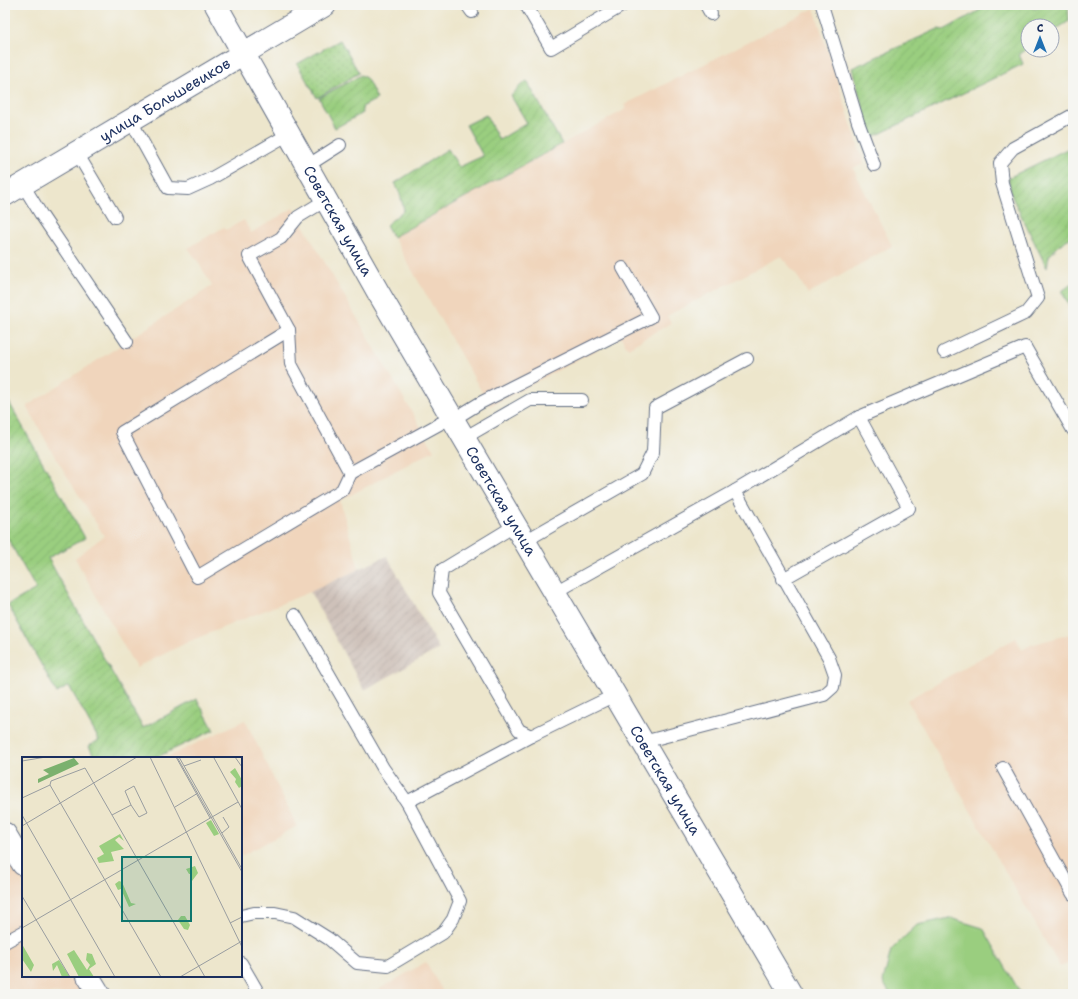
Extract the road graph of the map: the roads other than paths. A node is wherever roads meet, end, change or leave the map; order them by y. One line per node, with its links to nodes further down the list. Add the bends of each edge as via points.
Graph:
1 (216, 5): 6 (street, Советская улица)
2 (325, 5): 6 (street, улица Большевиков)
3 (526, 5): 4 (lane, via 551,48)
4 (623, 5)
5 (822, 5): 12 (lane)
6 (243, 54): 8 (street, улица Большевиков); 9 (street, Советская улица)
7 (1073, 115): 20 (lane, via 1013,148 1000,163 1002,184 1038,298 1026,314)
8 (131, 121): 9 (lane, via 168,188 188,189); 11 (street, улица Большевиков)
9 (289, 134): 13 (street, Советская улица)
10 (340, 145): 13 (lane)
11 (77, 153): 14 (street, улица Большевиков); 16 (lane)
12 (874, 165)
13 (307, 166): 15 (street, Советская улица)
14 (14, 190): 19 (lane, via 42,216)
15 (326, 200): 18 (lane, via 298,217 281,238 249,256); 24 (street, Советская улица)
16 (115, 217)
17 (623, 268): 24 (lane, via 652,317 480,403)
18 (289, 330): 26 (lane, via 291,364); 26 (lane, via 122,432 198,577 342,490)
19 (127, 342)
20 (944, 352)
21 (746, 359): 28 (lane, via 655,408 653,452 642,474)
22 (582, 400): 24 (lane, via 530,400)
23 (859, 417): 25 (lane, via 1025,347); 27 (lane); 29 (lane, via 909,508)
24 (457, 425): 26 (lane); 28 (street, Советская улица)
25 (1073, 430)
26 (350, 473)
27 (735, 491): 29 (lane); 30 (lane)
28 (520, 533): 30 (street, Советская улица); 33 (lane, via 442,570 439,593 519,730)
29 (783, 579): 34 (lane, via 829,658 835,675 833,687 824,695)
30 (555, 592): 32 (street, Советская улица)
31 (295, 615): 36 (lane, via 383,768)
32 (615, 695): 33 (lane); 34 (street, Советская улица)
33 (531, 736): 36 (lane)
34 (643, 742): 45 (street, Советская улица)
35 (1002, 768): 39 (lane)
36 (407, 802): 40 (lane, via 460,901 453,919 443,933 388,966 357,963 329,939 294,917 268,913)
37 (5, 834): 38 (street)
38 (22, 862)
39 (1073, 894)
40 (242, 916)
41 (22, 933): 42 (lane)
42 (5, 942)
43 (242, 965): 44 (lane)
44 (259, 994)
45 (791, 994)

